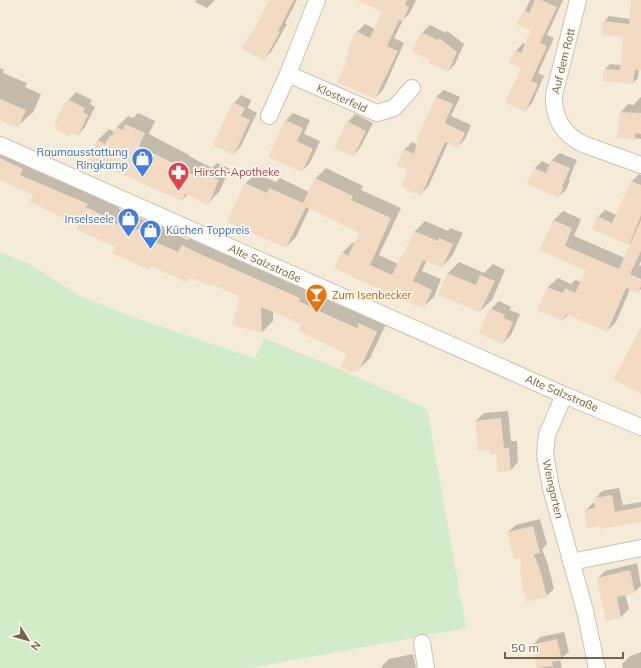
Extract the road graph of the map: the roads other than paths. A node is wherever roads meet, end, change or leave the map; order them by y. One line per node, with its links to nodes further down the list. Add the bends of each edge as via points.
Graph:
1 (317, 0): 3 (street)
2 (578, 0): 7 (street, Auf dem Rott, via 554,95 557,119 574,140)
3 (288, 74): 4 (street, Klosterfeld, via 377,113 394,108); 5 (street)
4 (412, 88)
5 (268, 116)
6 (0, 145): 8 (street, Alte Salzstraße)
7 (641, 166)
8 (564, 395): 9 (street, Alte Salzstraße); 11 (street, Weingarten, via 547,435 545,454 551,488)
9 (641, 427)
10 (641, 548): 11 (street)
11 (571, 562): 14 (street, Weingarten)
12 (422, 643): 13 (street)
13 (426, 668)
14 (597, 668)

